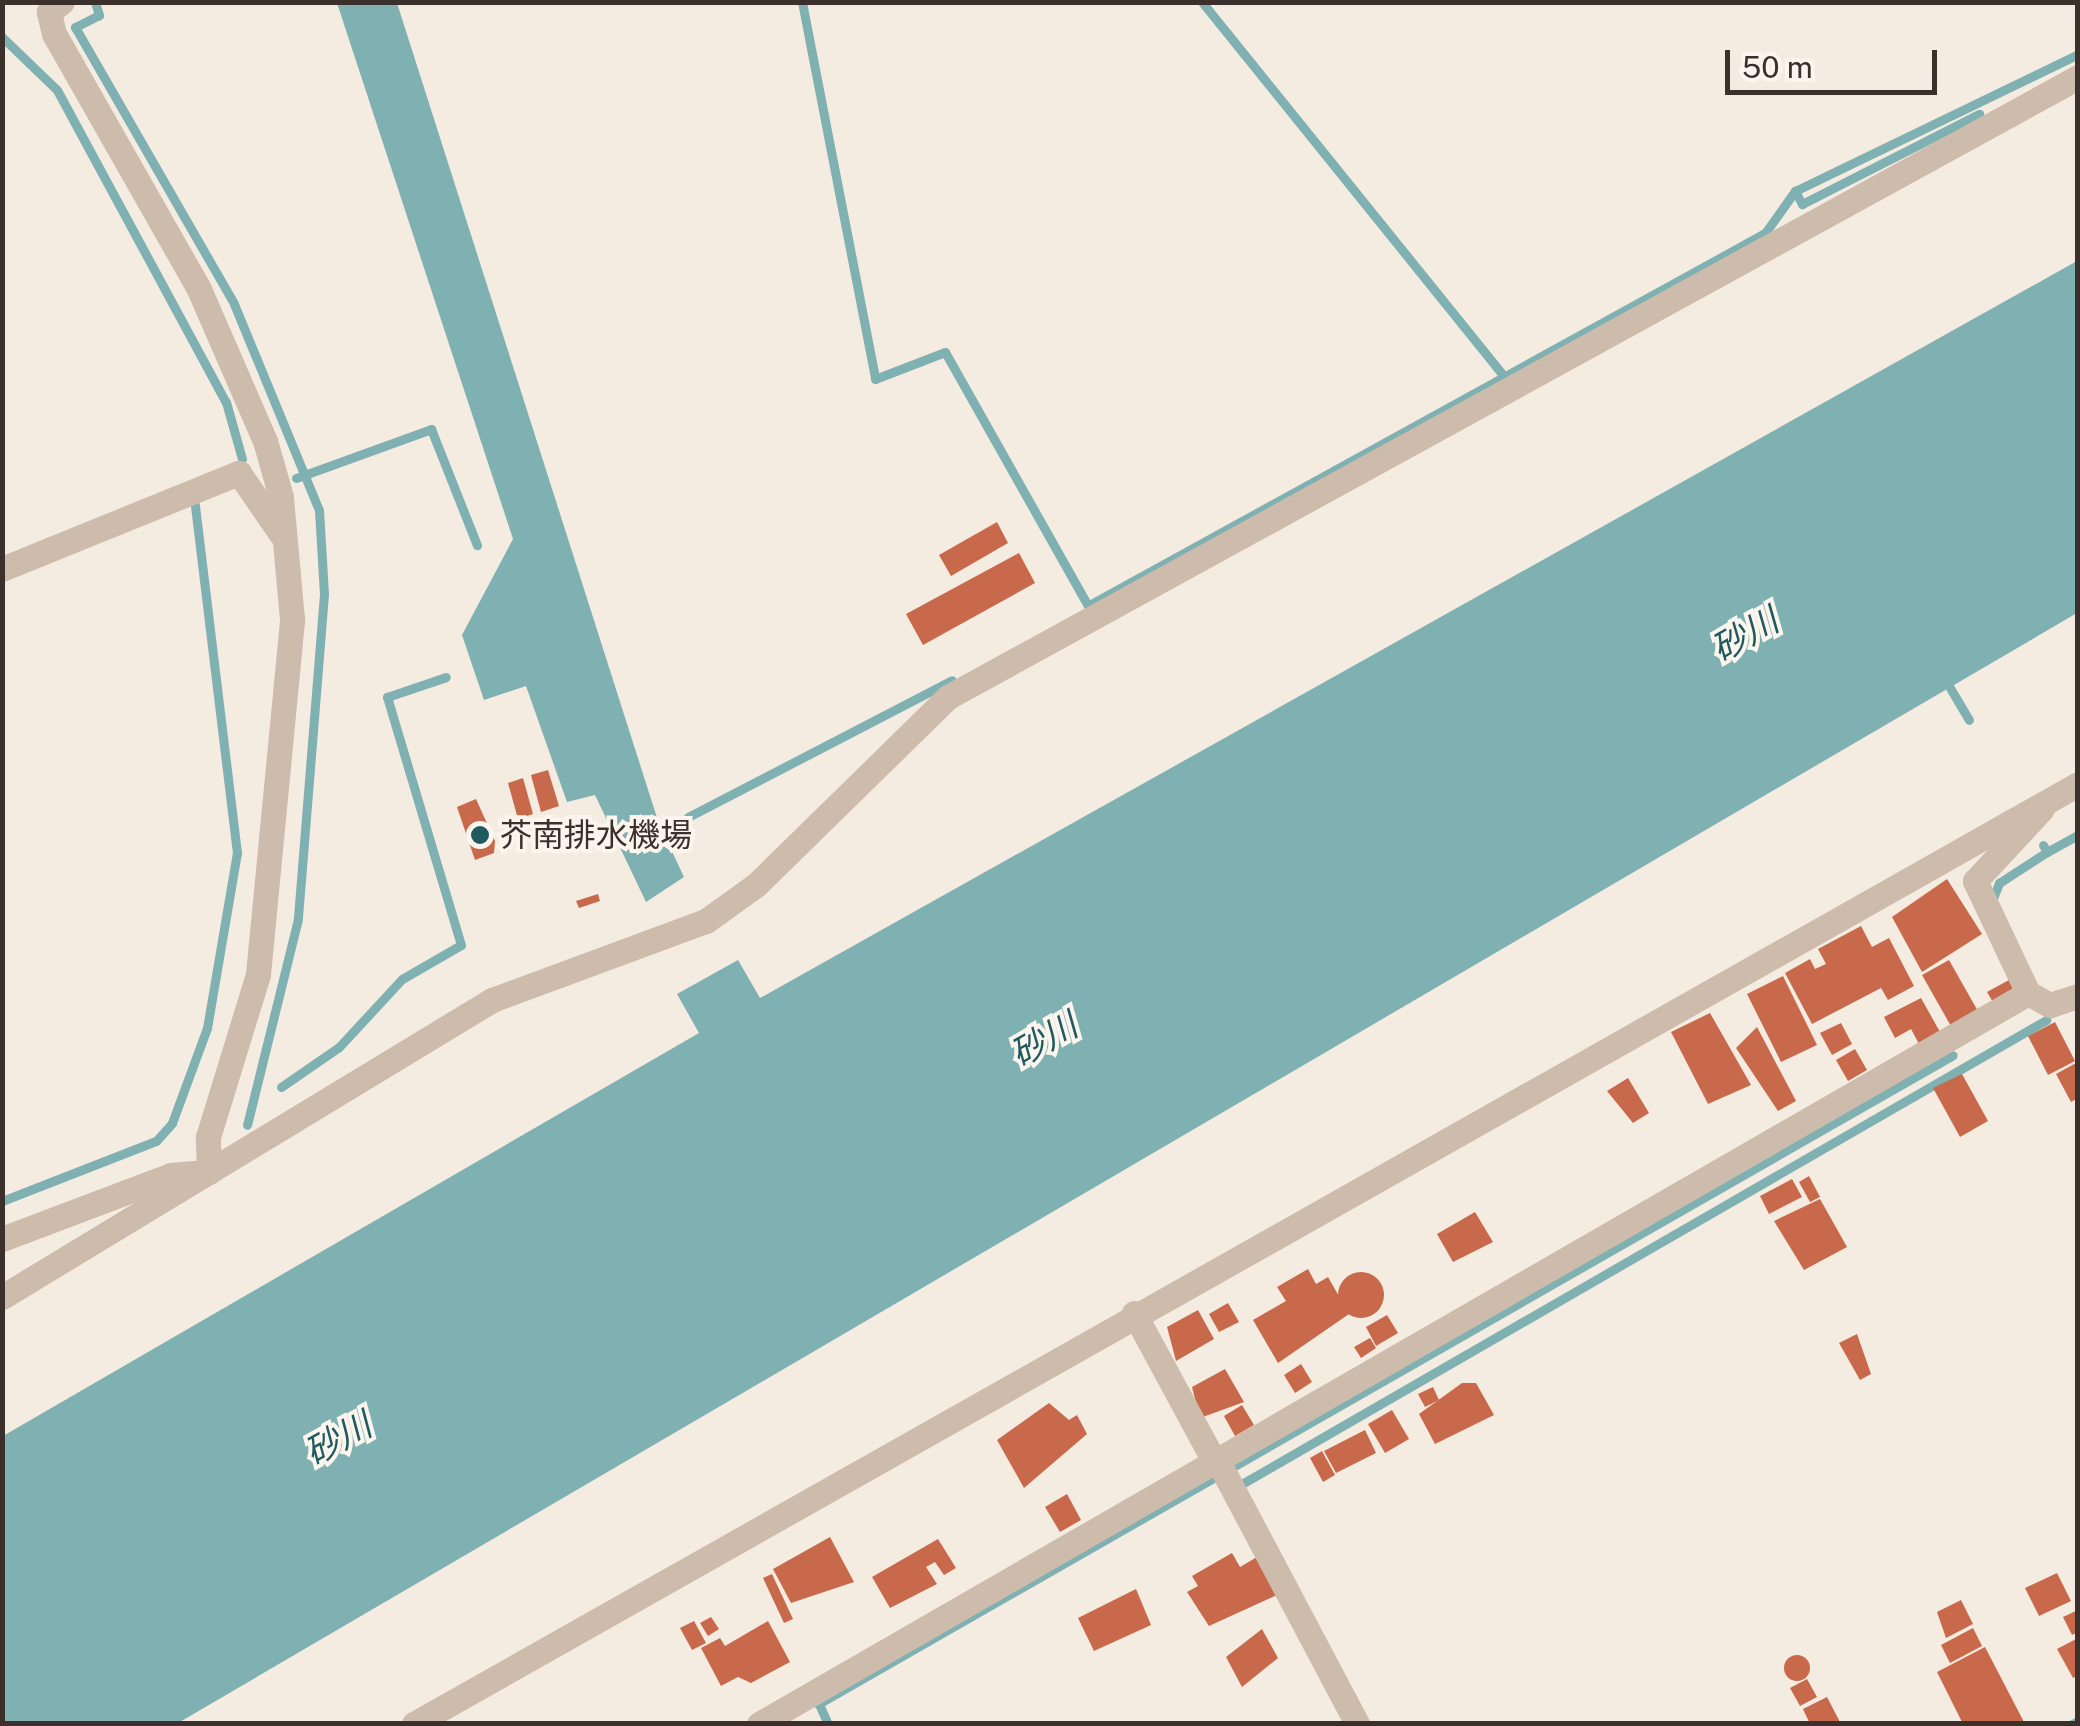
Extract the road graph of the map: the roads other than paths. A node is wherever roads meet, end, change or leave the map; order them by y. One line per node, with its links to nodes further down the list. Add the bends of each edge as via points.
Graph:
1 (62, 2): 3 (street, via 49,12 54,34 243,384)
2 (2078, 77): 9 (street, via 948,697 756,886 706,921 492,1000)
3 (289, 548): 4 (street, via 239,473); 9 (street, via 292,619 269,894 249,1009 208,1137)
4 (2, 569)
5 (2078, 784): 6 (street)
6 (2046, 803): 7 (street, via 1975,881); 12 (street)
7 (2028, 993): 8 (street, via 2050,1005); 13 (street)
8 (2078, 996)
9 (209, 1172): 10 (street, via 172,1175); 11 (street)
10 (2, 1239)
11 (2, 1297)
12 (1134, 1313): 13 (street); 14 (street)
13 (1219, 1466): 15 (street); 16 (street)
14 (414, 1724)
15 (759, 1724)
16 (1357, 1724)

